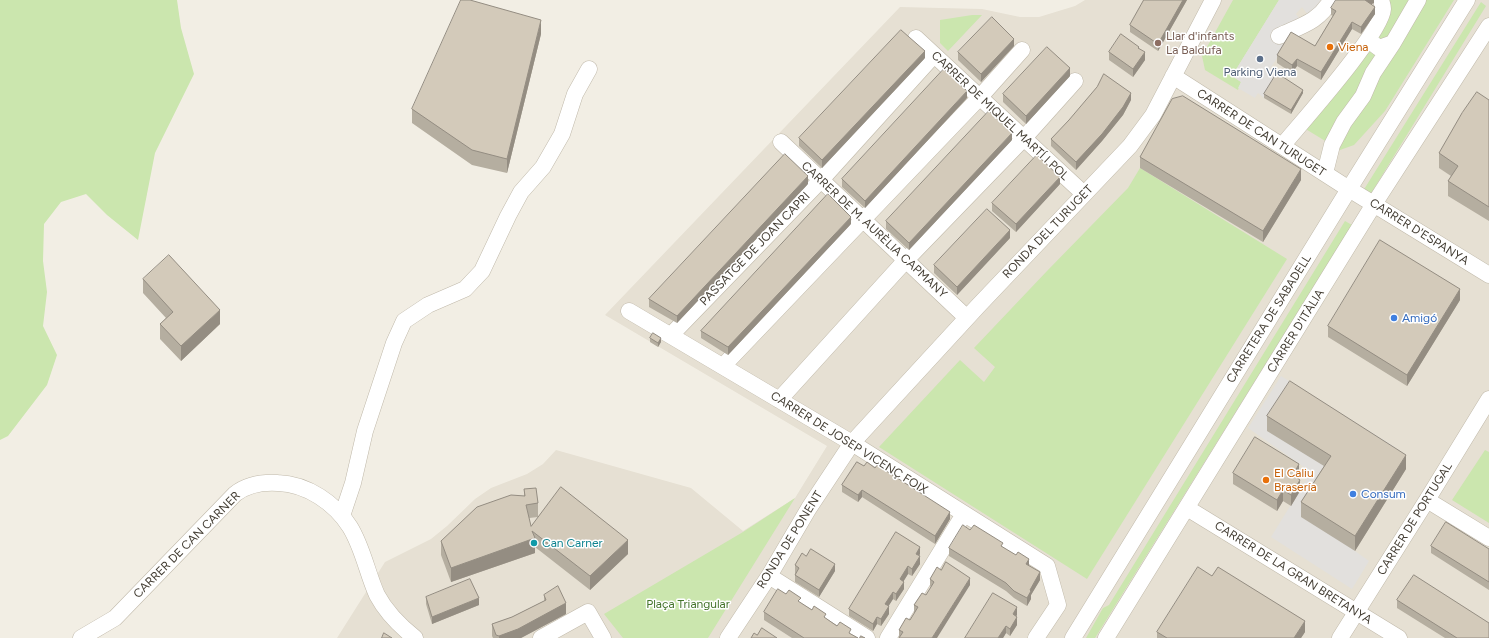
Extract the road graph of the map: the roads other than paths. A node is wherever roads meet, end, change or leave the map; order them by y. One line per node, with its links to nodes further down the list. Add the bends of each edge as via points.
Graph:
1 (1213, 0): 14 (street, RONDA DEL TURUGET)
2 (1331, 0): 7 (street, via 1317,18)
3 (1381, 0): 19 (street, via 1383,10 1367,41)
4 (1418, 0): 10 (street)
5 (1467, 0): 22 (street, CARRETERA DE SABADELL)
6 (1489, 26): 24 (street, CARRER D'ITÀLIA)
7 (1279, 36)
8 (916, 38): 12 (street, CARRER DE MIQUEL MARTÍ I POL)
9 (1371, 42): 10 (street, via 1379,48)
10 (1393, 43): 20 (street, via 1373,73 1363,96 1344,122 1332,145)
11 (1022, 50): 16 (street)
12 (934, 55): 16 (street, CARRER DE MIQUEL MARTÍ I POL); 21 (street, PASSATGE DE JOAN CAPRI)
13 (590, 69): 38 (street, via 575,94 562,134 543,167 521,192 482,271 465,289 428,305 404,321 394,343 365,431)
14 (1173, 76): 19 (street, CARRER DE CAN TURUGET); 23 (street, RONDA DEL TURUGET, via 1153,115 1130,146)
15 (1076, 82): 17 (street)
16 (980, 97): 17 (street, CARRER DE MIQUEL MARTÍ I POL); 25 (street)
17 (1024, 138): 23 (street, CARRER DE MIQUEL MARTÍ I POL); 26 (street)
18 (781, 142): 21 (street, CARRER DE M. AURÈLIA CAPMANY)
19 (1282, 146): 20 (street, CARRER DE CAN TURUGET)
20 (1325, 173): 22 (street, CARRER DE CAN TURUGET)
21 (821, 180): 25 (street, CARRER DE M. AURÈLIA CAPMANY); 30 (street, PASSATGE DE JOAN CAPRI)
22 (1349, 189): 24 (street, CARRER D'ESPANYA); 50 (street, CARRETERA DE SABADELL)
23 (1084, 194): 29 (street, RONDA DEL TURUGET)
24 (1374, 204): 27 (street, CARRER D'ESPANYA); 36 (street, CARRER D'ITÀLIA)
25 (863, 219): 26 (street, CARRER DE M. AURÈLIA CAPMANY); 31 (street)
26 (906, 260): 29 (street, CARRER DE M. AURÈLIA CAPMANY); 33 (street)
27 (1489, 275)
28 (629, 311): 30 (street, CARRER DE JOSEP VICENÇ FOIX)
29 (967, 318): 34 (street, RONDA DEL TURUGET)
30 (671, 335): 31 (street, CARRER DE JOSEP VICENÇ FOIX)
31 (723, 366): 33 (street, CARRER DE JOSEP VICENÇ FOIX)
32 (1489, 399): 35 (street, CARRER DE PORTUGAL)
33 (779, 400): 34 (street, CARRER DE JOSEP VICENÇ FOIX)
34 (852, 443): 37 (street, CARRER DE JOSEP VICENÇ FOIX); 40 (street, RONDA DE PONENT, via 809,508)
35 (1428, 500): 39 (street); 41 (street, CARRER DE PORTUGAL)
36 (1187, 508): 41 (street, CARRER DE LA GRAN BRETANYA); 51 (street, CARRER D'ITÀLIA)
37 (964, 514): 48 (street); 49 (street, CARRER DE JOSEP VICENÇ FOIX, via 1047,566 1058,605)
38 (342, 516): 42 (street, CARRER DE CAN CARNER, via 323,498 297,486 274,482 245,487 222,506 115,618); 43 (street, CARRER DE CAN CARNER, via 351,528 378,596 396,621)
39 (1489, 538)
40 (769, 576): 46 (street, RONDA DE PONENT); 47 (street)
41 (1356, 611): 52 (street, CARRER DE PORTUGAL); 53 (street, CARRER DE LA GRAN BRETANYA)
42 (81, 638)
43 (415, 638)
44 (541, 638): 45 (street, via 588,612)
45 (603, 638)
46 (728, 638)
47 (867, 638)
48 (888, 638)
49 (1036, 638)
50 (1073, 638)
51 (1106, 638)
52 (1340, 638)
53 (1399, 638)

